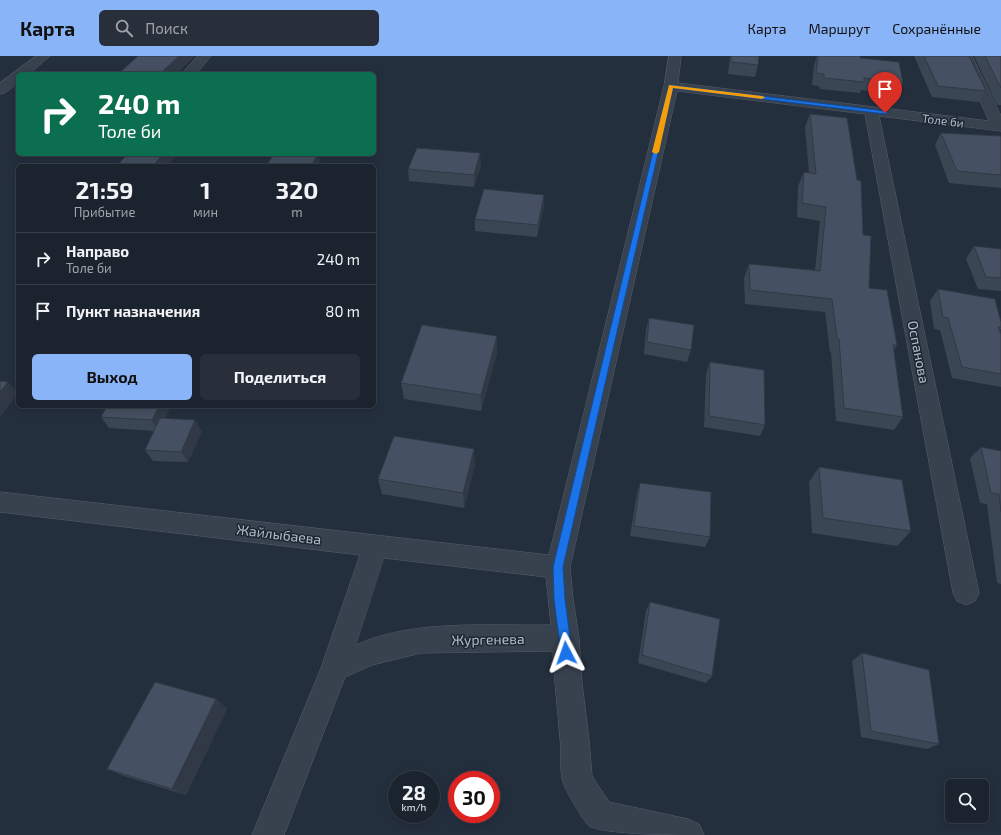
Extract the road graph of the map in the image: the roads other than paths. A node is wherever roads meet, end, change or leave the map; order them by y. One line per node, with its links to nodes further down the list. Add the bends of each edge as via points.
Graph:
1 (44, 56): 5 (street)
2 (205, 56): 6 (street)
3 (675, 56): 8 (street)
4 (966, 56): 11 (street)
5 (23, 72)
6 (191, 72)
7 (16, 78): 9 (street)
8 (671, 86): 10 (street, Толе би); 14 (street)
9 (0, 90)
10 (871, 111): 11 (street, Толе би); 15 (street, Оспанова)
11 (1000, 127)
12 (0, 502): 13 (street, Жайлыбаева)
13 (375, 546): 14 (street, Жайлыбаева); 17 (street)
14 (558, 567): 16 (street)
15 (966, 593)
16 (566, 638): 17 (street, Жургенева, via 422,640 370,652); 19 (street, via 577,780 600,815)
17 (334, 668): 18 (street)
18 (268, 835)
19 (688, 835)

